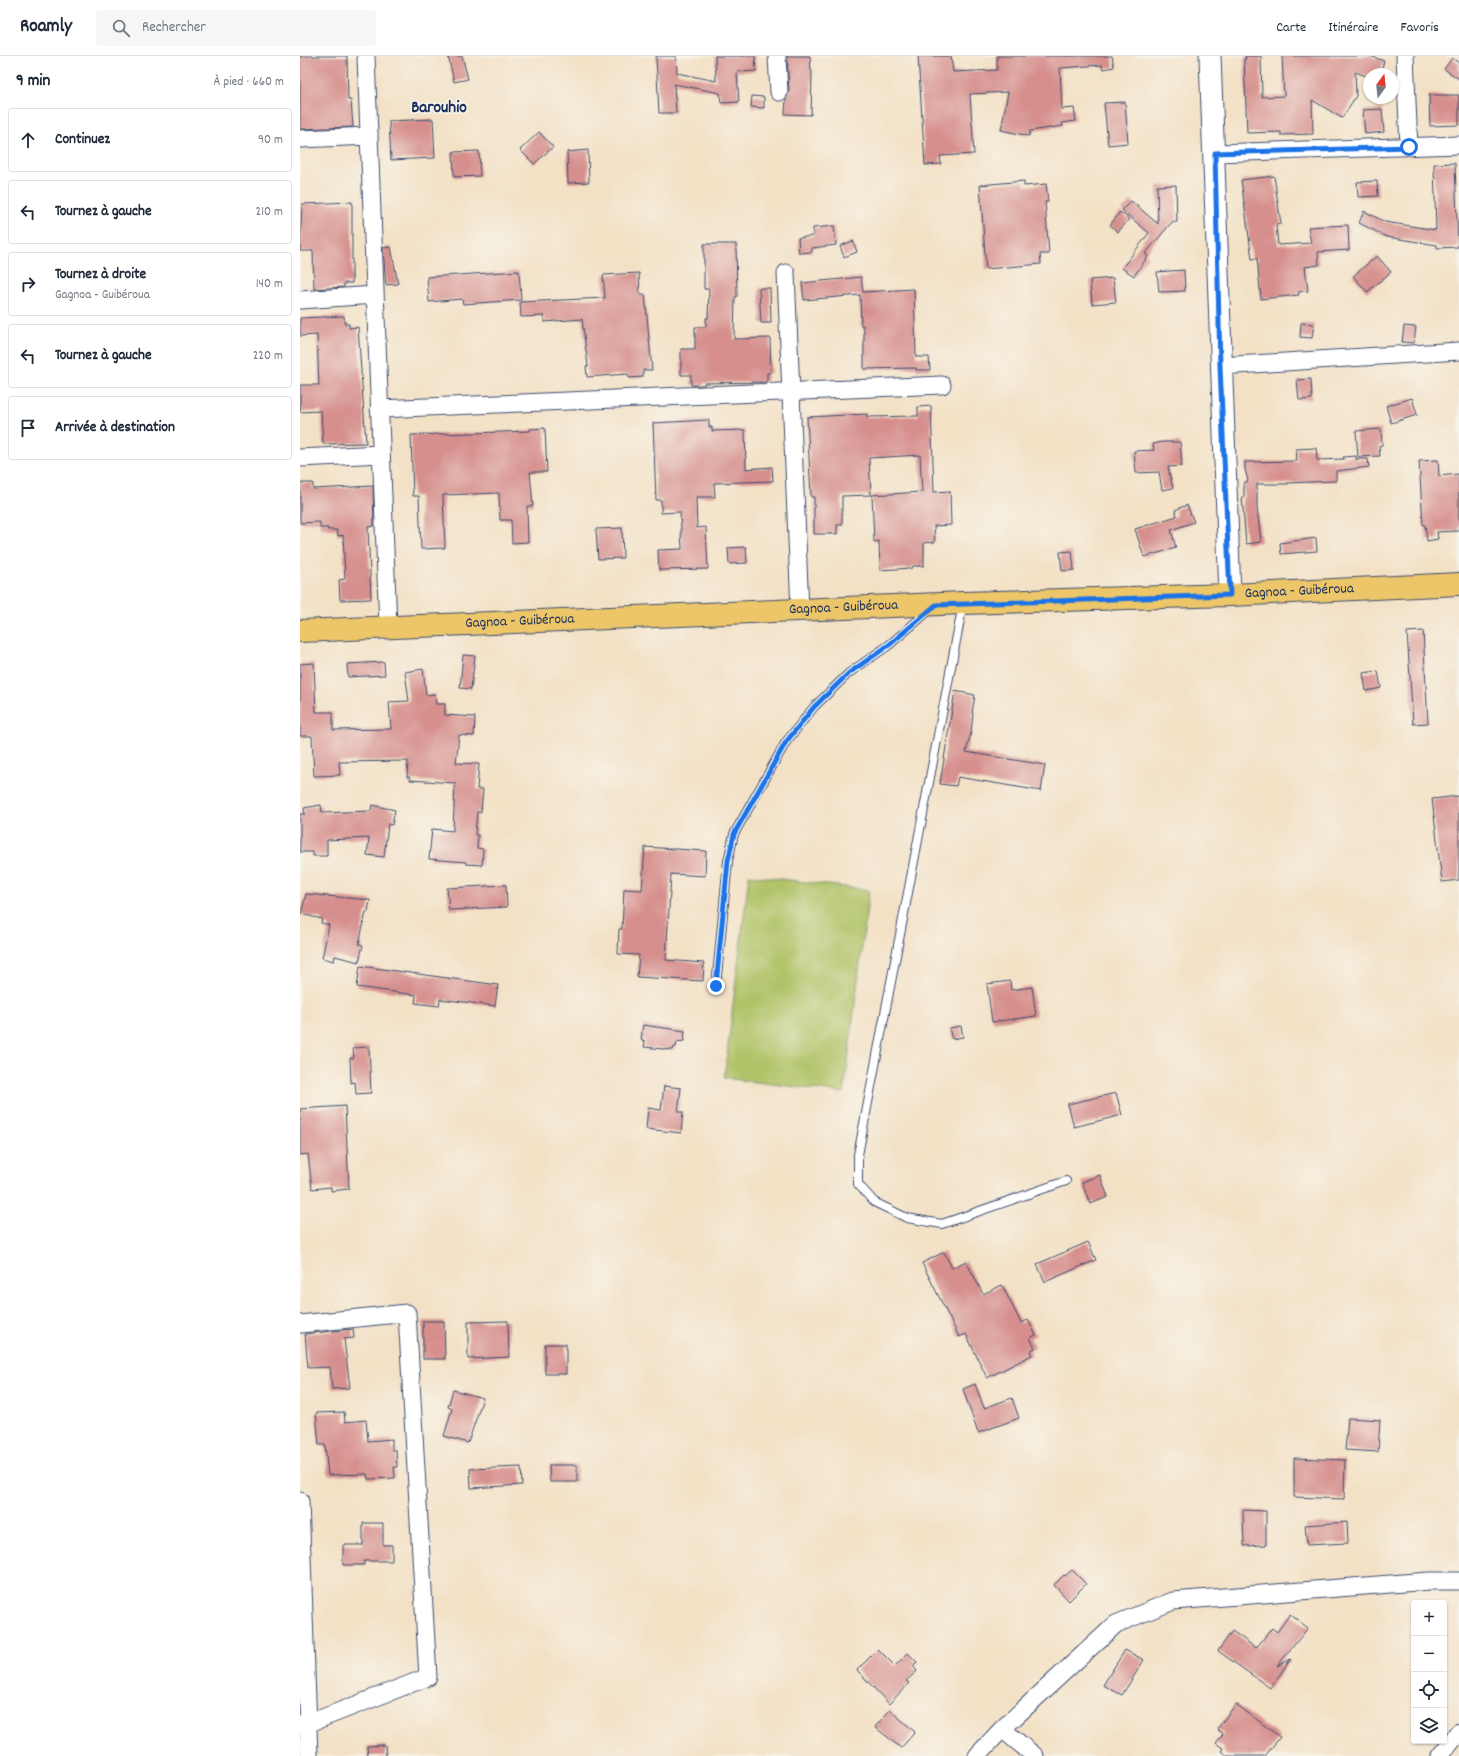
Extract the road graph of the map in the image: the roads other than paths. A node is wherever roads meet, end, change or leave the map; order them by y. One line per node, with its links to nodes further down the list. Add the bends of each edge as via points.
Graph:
1 (366, 56): 6 (street)
2 (777, 56): 5 (street)
3 (1210, 56): 10 (street)
4 (1405, 56): 9 (street)
5 (779, 92)
6 (369, 136): 7 (street); 12 (street)
7 (300, 139)
8 (1459, 145): 9 (street)
9 (1409, 147): 10 (street)
10 (1215, 153): 15 (street)
11 (786, 273): 17 (street)
12 (375, 295): 13 (street); 18 (street)
13 (300, 300)
14 (1459, 351): 15 (street)
15 (1220, 366): 22 (street)
16 (942, 385): 17 (street)
17 (791, 391): 18 (street); 25 (street)
18 (380, 409): 19 (street)
19 (381, 454): 20 (street); 26 (street)
20 (300, 458)
21 (1459, 584): 22 (main road, Gagnoa - Guibéroua)
22 (1230, 595): 23 (main road, Gagnoa - Guibéroua)
23 (964, 603): 24 (main road, Gagnoa - Guibéroua); 29 (lane, via 858,1155 858,1184 874,1202 907,1218 942,1224)
24 (936, 605): 25 (main road, Gagnoa - Guibéroua); 28 (lane, via 889,645 849,673 814,707 786,742 734,834 728,861)
25 (800, 610): 26 (main road, Gagnoa - Guibéroua)
26 (388, 628): 27 (main road, Gagnoa - Guibéroua)
27 (300, 631)
28 (716, 986)
29 (1066, 1181)
30 (300, 1324): 33 (street, via 407,1313 428,1677)
31 (300, 1501): 33 (street)
32 (1459, 1581): 34 (street, via 1429,1581 1173,1601 1116,1624)
33 (303, 1725): 36 (street)
34 (1002, 1729): 37 (street); 38 (street)
35 (1459, 1732): 39 (street)
36 (309, 1756)
37 (977, 1756)
38 (1036, 1756)
39 (1440, 1756)

